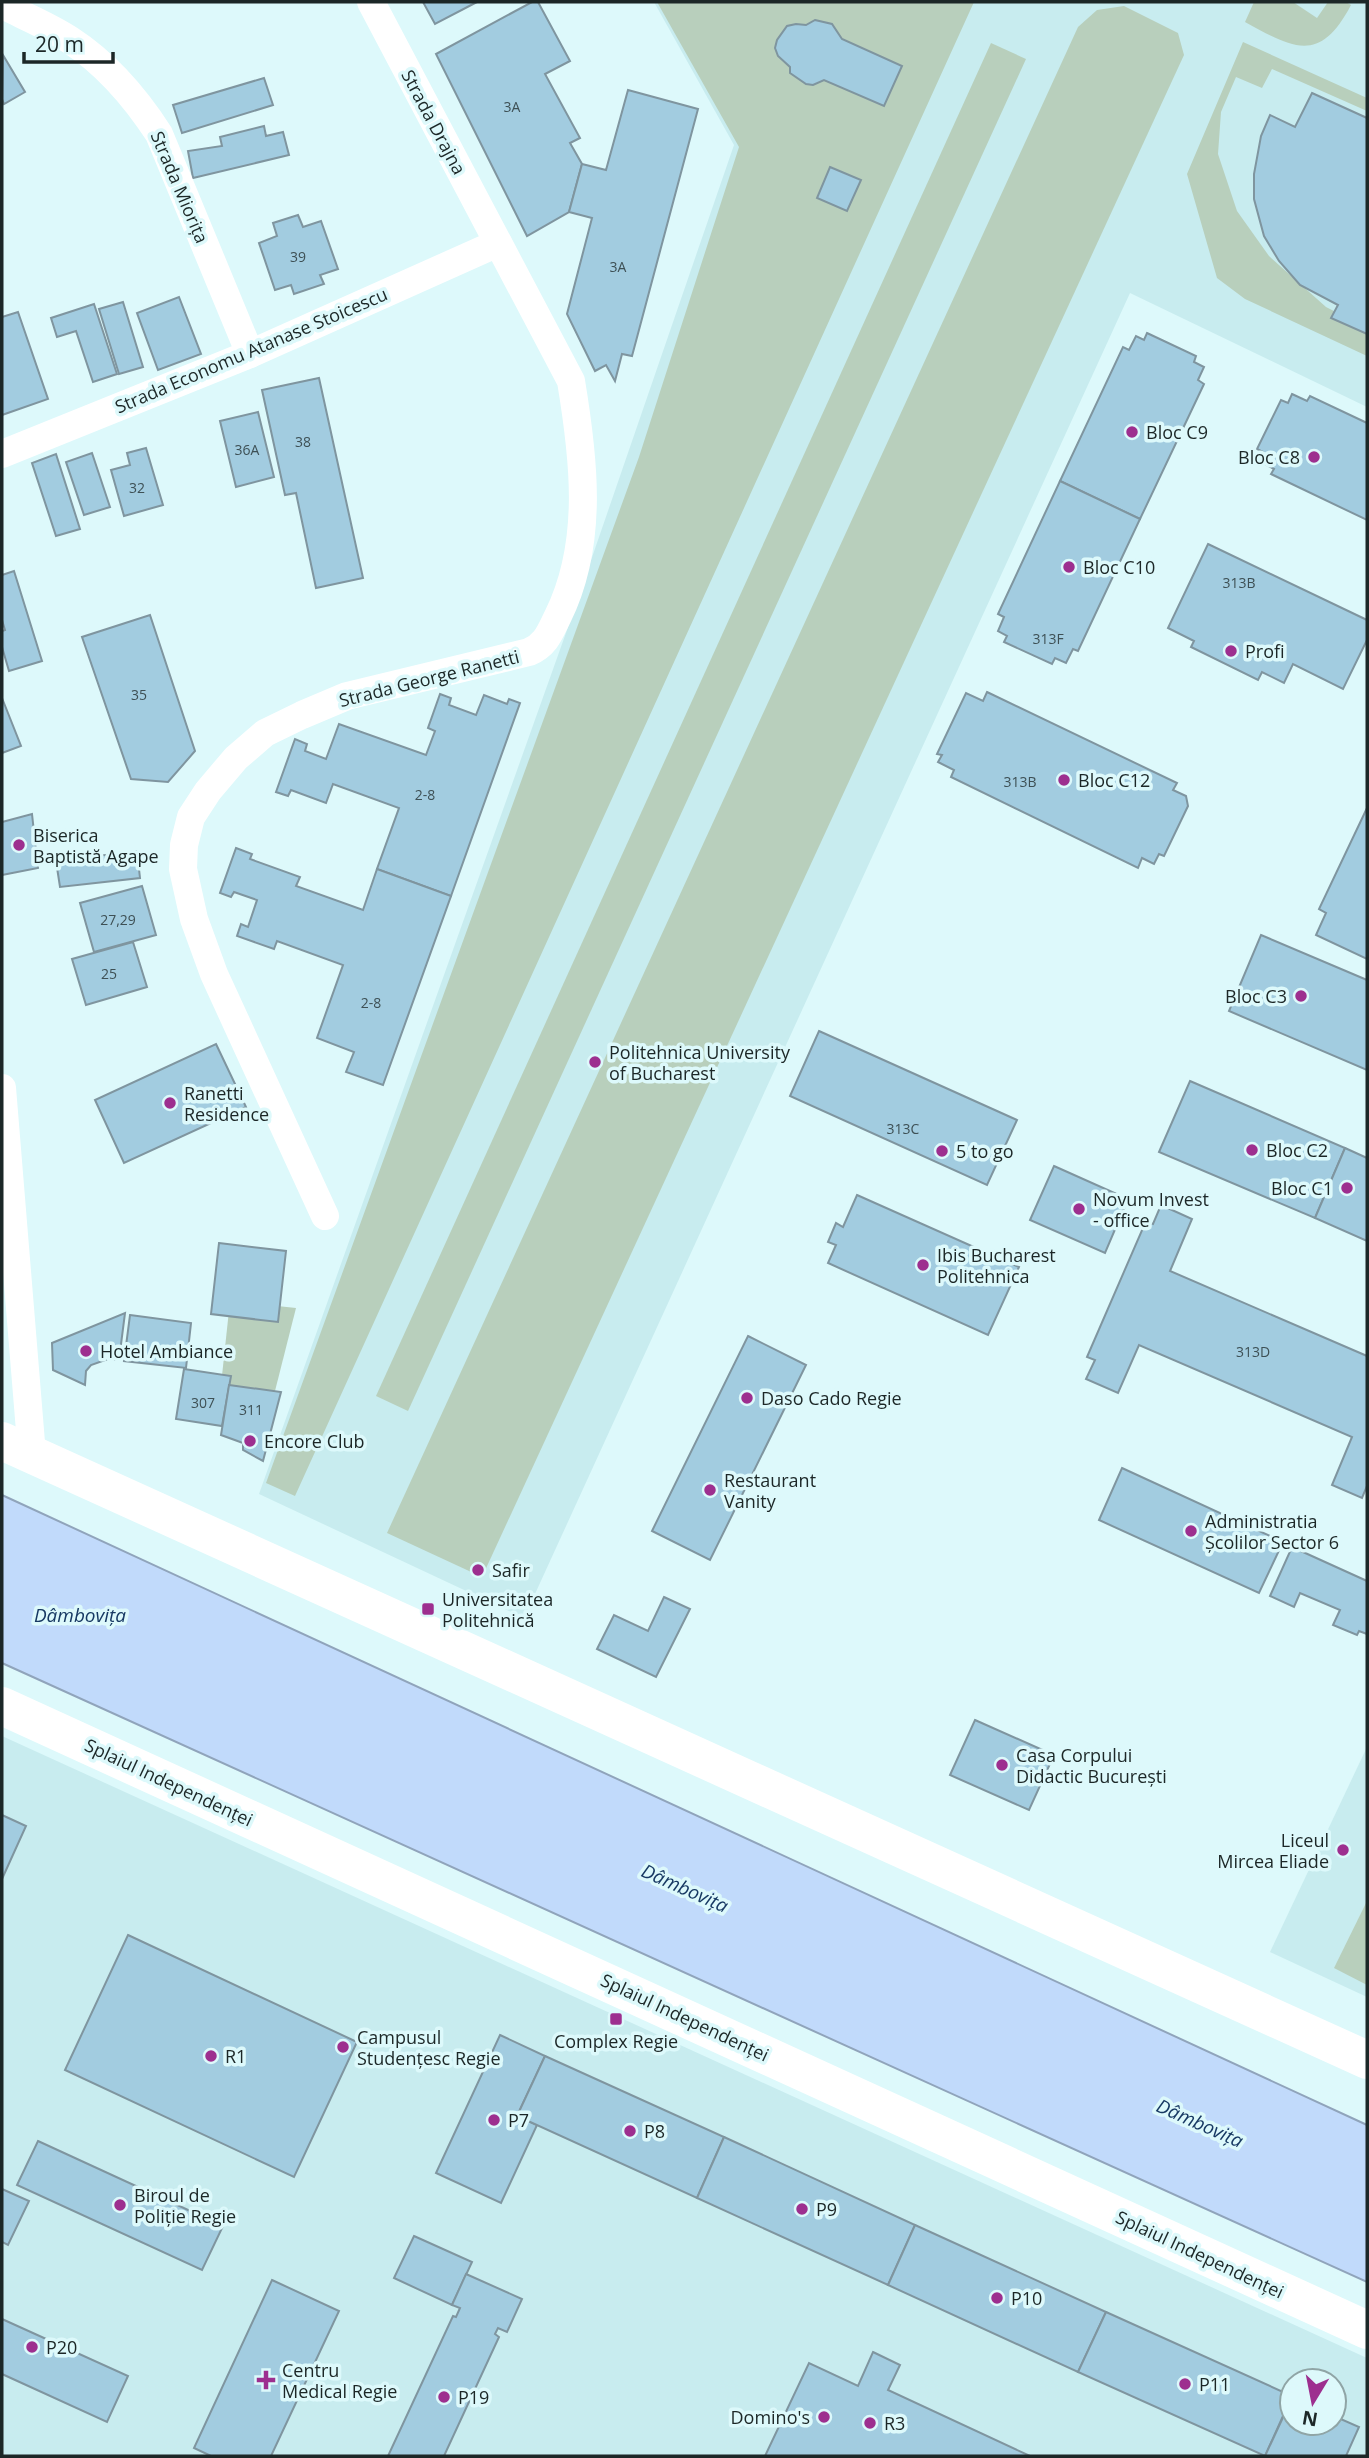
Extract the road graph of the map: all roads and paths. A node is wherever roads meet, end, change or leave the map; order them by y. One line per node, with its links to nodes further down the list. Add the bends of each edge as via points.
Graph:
1 (371, 2): 3 (street, Strada Drajna)
2 (2, 5): 4 (street, Strada Miorița, via 70,39 116,77 145,112 159,134)
3 (498, 243): 4 (street, Strada Economu Atanase Stoicescu); 7 (street, Strada George Ranetti, via 571,381 581,445 580,545 574,575 546,642 529,652 347,696 265,733 208,791 191,817 184,845 183,869 194,919)
4 (250, 354): 5 (street, Strada Economu Atanase Stoicescu)
5 (2, 454)
6 (2, 1088): 8 (street)
7 (324, 1216)
8 (17, 1448): 10 (main road)
9 (2, 1706): 11 (main road, Splaiul Independenței)
10 (1367, 2060)
11 (1367, 2330)

